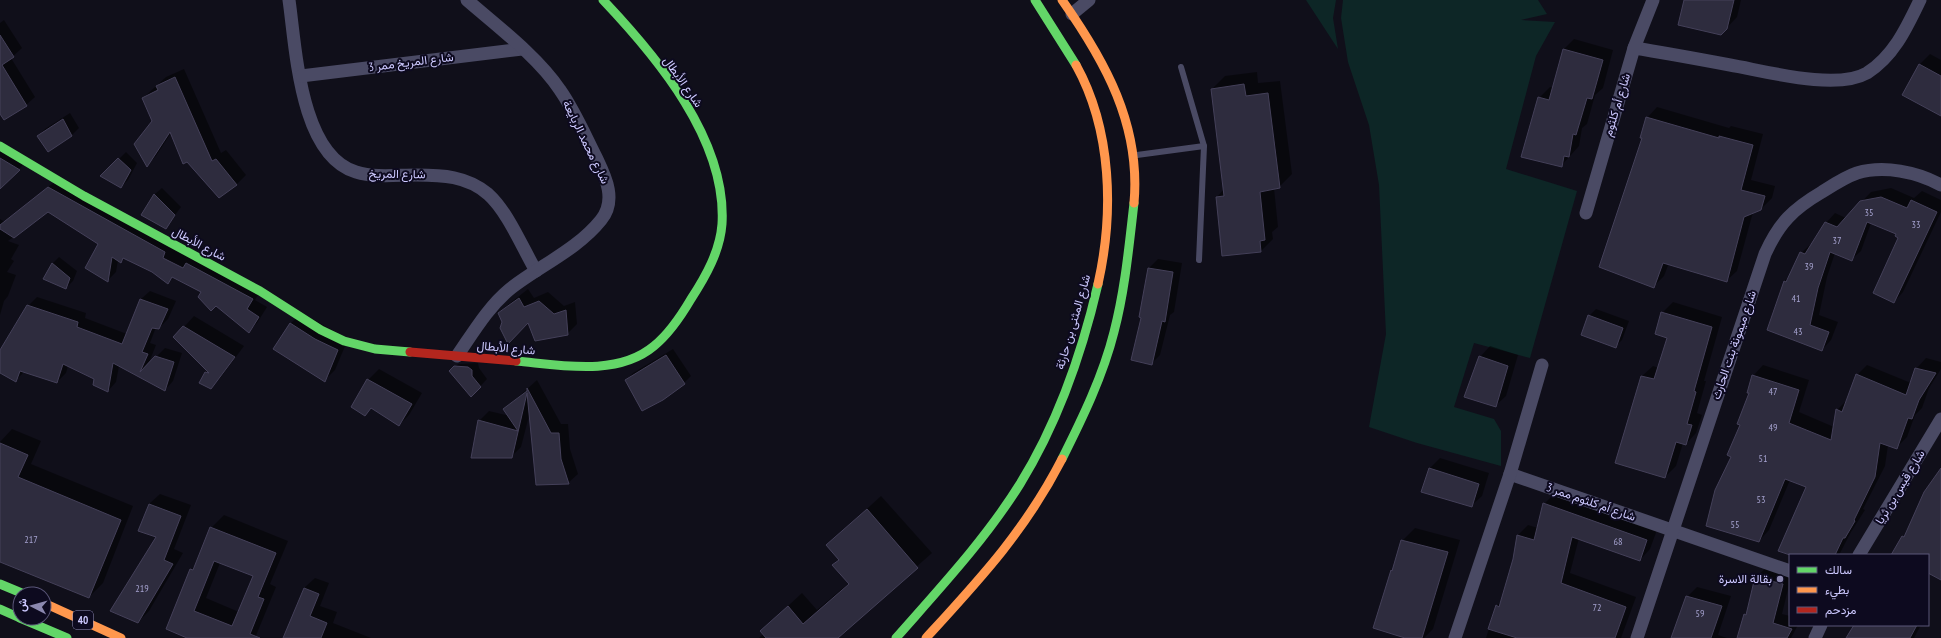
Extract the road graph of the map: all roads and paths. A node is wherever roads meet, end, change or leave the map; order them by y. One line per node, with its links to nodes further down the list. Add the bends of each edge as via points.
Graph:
1 (289, 0): 13 (street, شارع المريخ)
2 (467, 0): 10 (street, شارع محمد الربايعة)
3 (603, 0): 21 (main road, شارع الأبطال, via 623,20 684,100 703,135 722,197 723,224 718,249 705,277 680,316 659,343 640,356 602,366)
4 (1035, 0): 37 (main road, شارع المثنى بن حارثة, via 1071,55 1091,96 1106,155 1108,204 1101,270 1079,355 1056,413 1020,484 967,556)
5 (1062, 0): 9 (main road)
6 (1089, 0): 9 (street)
7 (1653, 0): 11 (street, شارع أم كلثوم)
8 (1920, 0): 11 (street, via 1904,34 1885,59 1866,73 1843,80 1809,80)
9 (1072, 14): 16 (main road, via 1108,71 1122,106)
10 (522, 48): 13 (street, شارع المريخ ممر 3); 20 (street, شارع محمد الربايعة, via 560,89 605,176 609,192 608,205 602,218 591,230)
11 (1634, 48): 18 (street, شارع أم كلثوم)
12 (1182, 67): 15 (lane)
13 (301, 76): 20 (street, شارع المريخ, via 304,99 318,136 330,156 342,166 371,175 442,175 474,184 499,206)
14 (0, 146): 21 (main road, شارع الأبطال, via 84,196 260,291 344,342 375,349)
15 (1204, 146): 16 (lane); 19 (lane)
16 (1134, 156): 38 (main road, via 1134,202 1126,268 1114,331 1098,379 1051,480 1022,526 992,566)
17 (1941, 185): 25 (street, شارع ميمونة بنت الحارث, via 1918,175 1894,170 1858,173 1845,178 1803,204 1782,223 1765,254)
18 (1586, 213)
19 (1199, 260)
20 (536, 271): 21 (street, شارع محمد الربايعة, via 508,290 487,313)
21 (457, 356)
22 (1542, 364): 24 (street)
23 (1941, 419): 26 (street, شارع قيس بن ثريا)
24 (1510, 474): 25 (street, شارع أم كلثوم ممر 3); 39 (street)
25 (1672, 530): 27 (street, شارع أم كلثوم ممر 3); 40 (street, شارع ميمونة بنت الحارث)
26 (1860, 554)
27 (1789, 571)
28 (0, 584): 29 (main road)
29 (12, 589)
30 (52, 607): 36 (main road, 40)
31 (0, 609): 32 (main road, 40)
32 (12, 614)
33 (39, 626): 35 (main road, 40)
34 (1821, 626): 41 (street)
35 (67, 638)
36 (121, 638)
37 (896, 638)
38 (926, 638)
39 (1456, 638)
40 (1638, 638)
41 (1815, 638)

